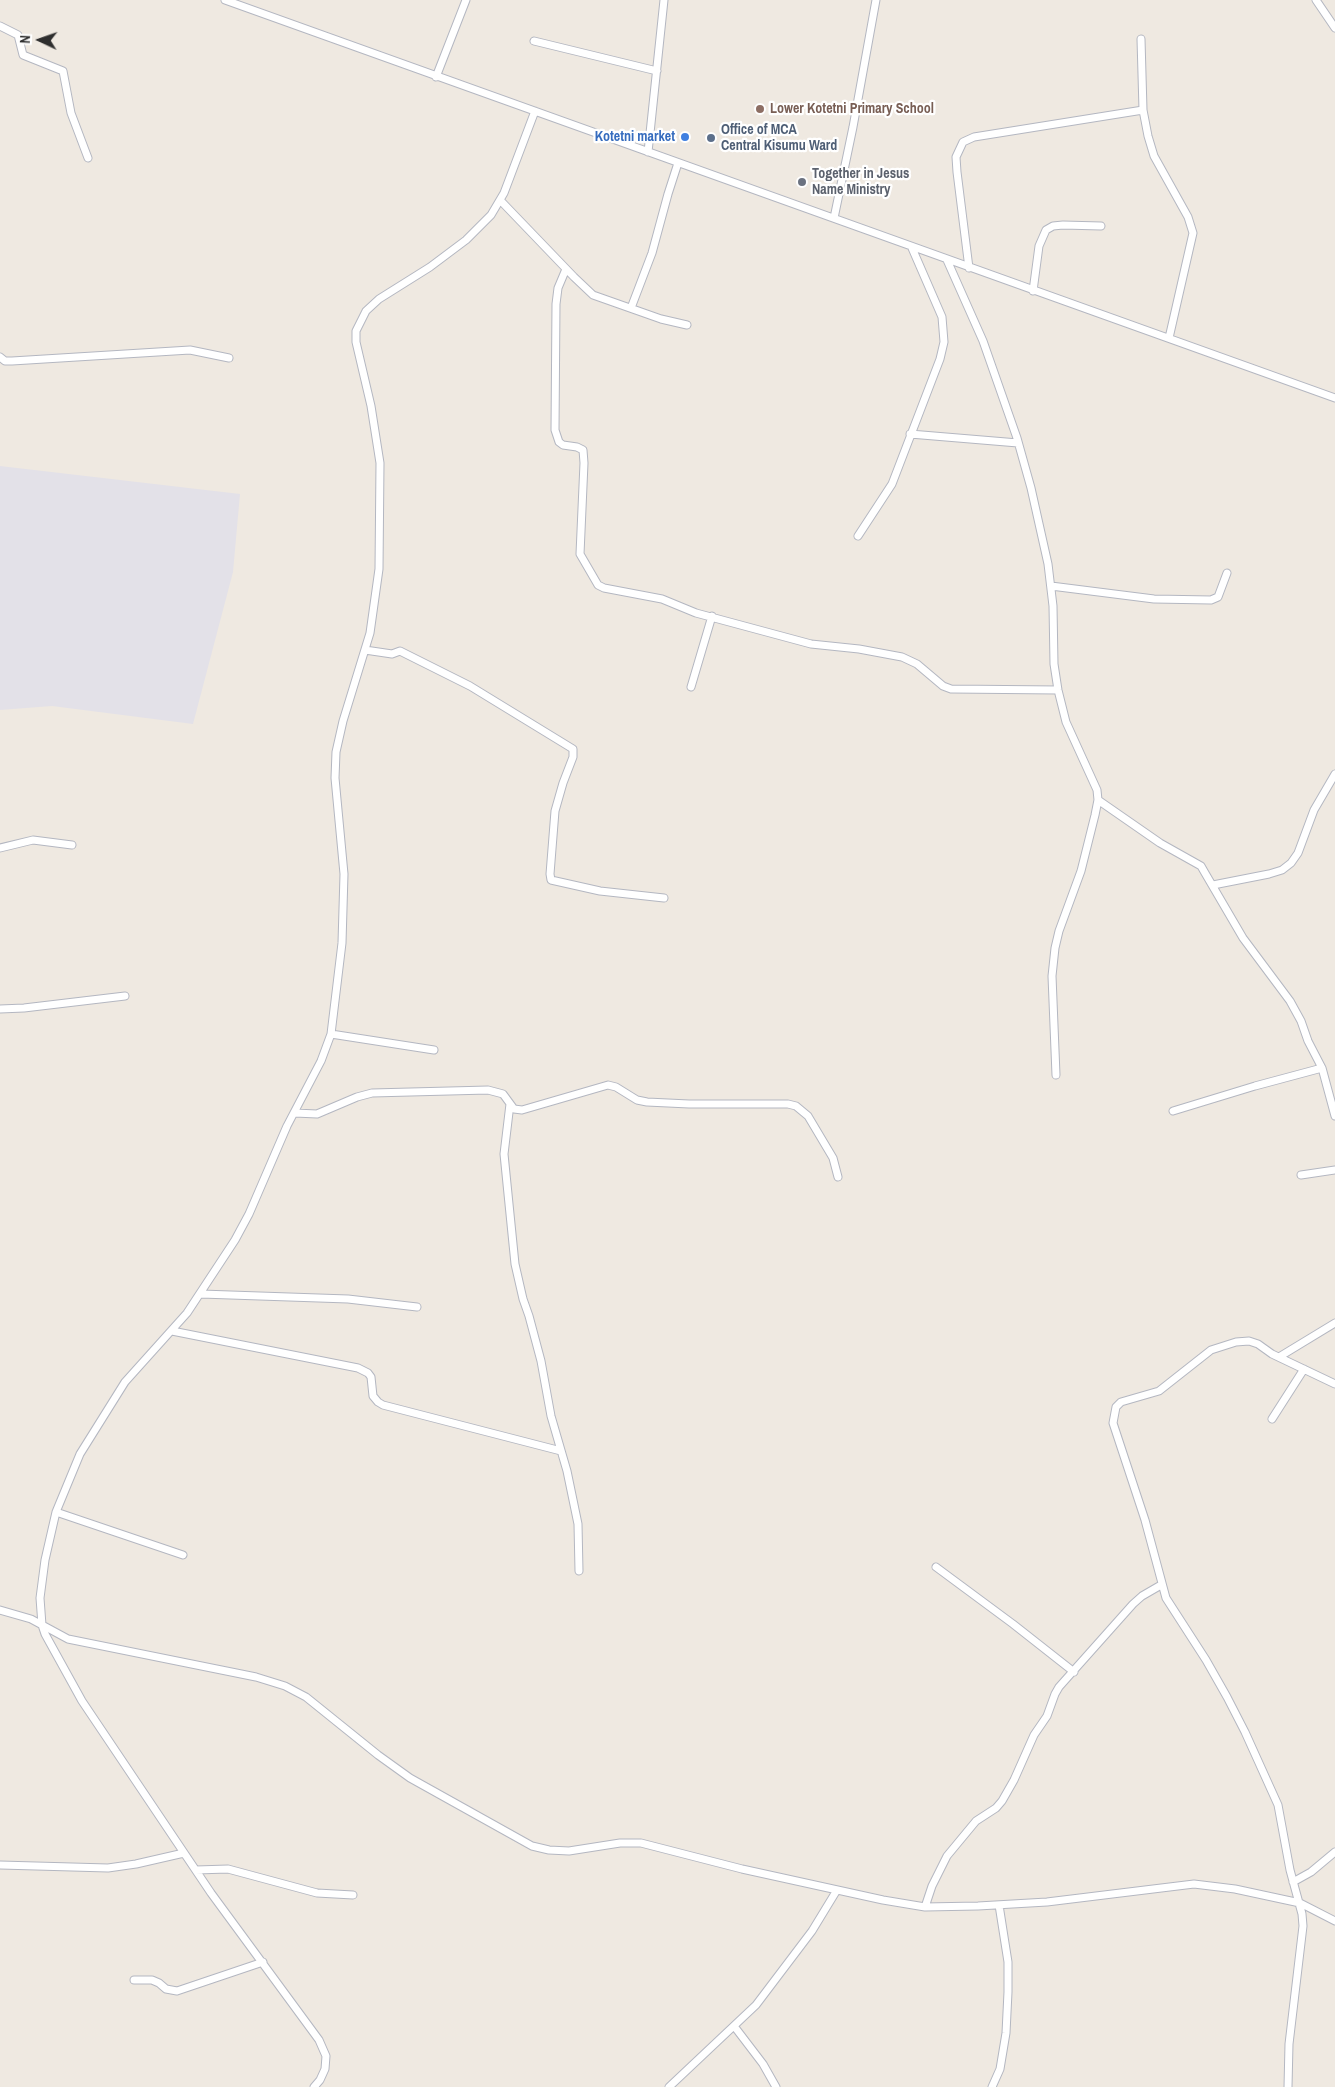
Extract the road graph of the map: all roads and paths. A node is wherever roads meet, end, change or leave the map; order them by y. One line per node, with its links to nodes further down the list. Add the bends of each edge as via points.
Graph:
1 (225, 0): 11 (street)
2 (466, 0): 11 (street)
3 (664, 0): 10 (street)
4 (876, 0): 18 (street)
5 (1316, 0): 7 (street)
6 (0, 26): 15 (street, via 18,35 23,55 63,71 71,113)
7 (1335, 28)
8 (1141, 39): 12 (street)
9 (534, 41): 10 (street)
10 (657, 71): 14 (street)
11 (436, 77): 13 (street)
12 (1143, 110): 22 (street, via 974,137 963,142 956,157); 27 (street, via 1154,156 1188,216 1193,233)
13 (535, 111): 14 (street); 17 (street)
14 (648, 152): 16 (street)
15 (88, 158)
16 (678, 163): 18 (street); 25 (street, via 652,253)
17 (500, 200): 23 (street); 37 (street, via 466,240 379,299 366,311 356,331 380,463 379,569)
18 (834, 218): 20 (street)
19 (1102, 226): 24 (street, via 1063,225 1046,230 1039,246)
20 (912, 248): 21 (street); 31 (street, via 942,317 944,342)
21 (947, 260): 22 (street); 32 (street, via 983,342)
22 (970, 268): 24 (street)
23 (566, 269): 25 (street, via 593,295); 36 (street, via 556,304 555,430 559,442 577,447 584,455 580,554 593,578 604,588 662,599)
24 (1033, 291): 27 (street)
25 (631, 308): 26 (street)
26 (687, 325)
27 (1169, 338): 30 (street)
28 (0, 356): 29 (street, via 12,362 190,350)
29 (229, 358)
30 (1335, 398)
31 (910, 434): 32 (street); 33 (street, via 892,484)
32 (1018, 443): 35 (street)
33 (858, 536)
34 (1227, 573): 35 (street, via 1218,597 1211,600 1154,599)
35 (1051, 586): 39 (street)
36 (712, 616): 38 (street); 39 (street, via 811,644 902,657 951,689)
37 (365, 650): 45 (street, via 392,654 400,651 470,686 573,750 556,811 551,880 600,891); 48 (street, via 336,752 335,778 344,874 342,943)
38 (691, 687)
39 (1058, 690): 41 (street, via 1066,722 1093,779)
40 (1335, 774): 44 (street, via 1314,810 1291,863 1269,874)
41 (1098, 800): 44 (street, via 1200,866); 51 (street, via 1081,871 1055,948 1052,976)
42 (72, 845): 43 (street, via 33,840)
43 (0, 848)
44 (1213, 886): 50 (street, via 1243,938 1290,1001)
45 (664, 898)
46 (125, 996): 47 (street)
47 (0, 1009)
48 (331, 1034): 49 (street); 54 (street, via 322,1061)
49 (434, 1050)
50 (1322, 1068): 53 (street); 55 (street)
51 (1056, 1075)
52 (510, 1104): 54 (street, via 503,1094 488,1090 372,1094 317,1114); 58 (street, via 514,1109 522,1110 608,1085 647,1102 796,1106 808,1116 833,1158); 67 (street, via 504,1154 515,1264)
53 (1173, 1111)
54 (295, 1113): 59 (street, via 249,1214)
55 (1335, 1116)
56 (1335, 1170): 57 (street)
57 (1301, 1175)
58 (838, 1177)
59 (201, 1294): 60 (street, via 348,1299); 62 (street)
60 (417, 1307)
61 (1335, 1323): 63 (street)
62 (172, 1331): 67 (street, via 358,1368 368,1372 373,1396 383,1405); 68 (street, via 131,1375 103,1415 80,1454)
63 (1279, 1357): 64 (street); 72 (street, via 1249,1341 1223,1345 1211,1350 1159,1391 1121,1402 1116,1407 1113,1423 1145,1520)
64 (1304, 1369): 65 (street); 66 (street)
65 (1335, 1384)
66 (1272, 1419)
67 (561, 1451): 71 (street, via 579,1530)
68 (56, 1512): 69 (street); 74 (street, via 42,1579)
69 (183, 1555)
70 (936, 1568): 75 (street)
71 (580, 1571)
72 (1161, 1585): 75 (street, via 1133,1604); 80 (street, via 1173,1612 1206,1660 1236,1714 1272,1789 1282,1821)
73 (0, 1610): 74 (street)
74 (42, 1625): 77 (street, via 82,1701); 81 (street, via 68,1639 256,1677 284,1686 306,1697 410,1778 532,1846 569,1851 641,1843)
75 (1074, 1672): 85 (street, via 1055,1694 1047,1716 1034,1735 1002,1801 976,1821 947,1856)
76 (1335, 1852): 80 (street)
77 (184, 1853): 78 (street, via 108,1868); 79 (street)
78 (0, 1865)
79 (196, 1870): 82 (street, via 228,1869 317,1893); 87 (street)
80 (1293, 1882): 83 (street)
81 (837, 1890): 85 (street); 89 (street, via 790,1962 756,2005)
82 (354, 1895)
83 (1300, 1903): 84 (street, via 1194,1884); 86 (street); 94 (street, via 1303,1926 1289,2044)
84 (999, 1905): 85 (street); 93 (street, via 1008,1962 1008,1992 1000,2069)
85 (925, 1907)
86 (1335, 1921)
87 (263, 1962): 88 (street, via 177,1991 166,1989 152,1980); 90 (street, via 319,2040 326,2056 325,2069)
88 (134, 1980)
89 (734, 2026): 91 (street); 92 (street)
90 (314, 2087)
91 (669, 2087)
92 (776, 2087)
93 (992, 2087)
94 (1288, 2087)

